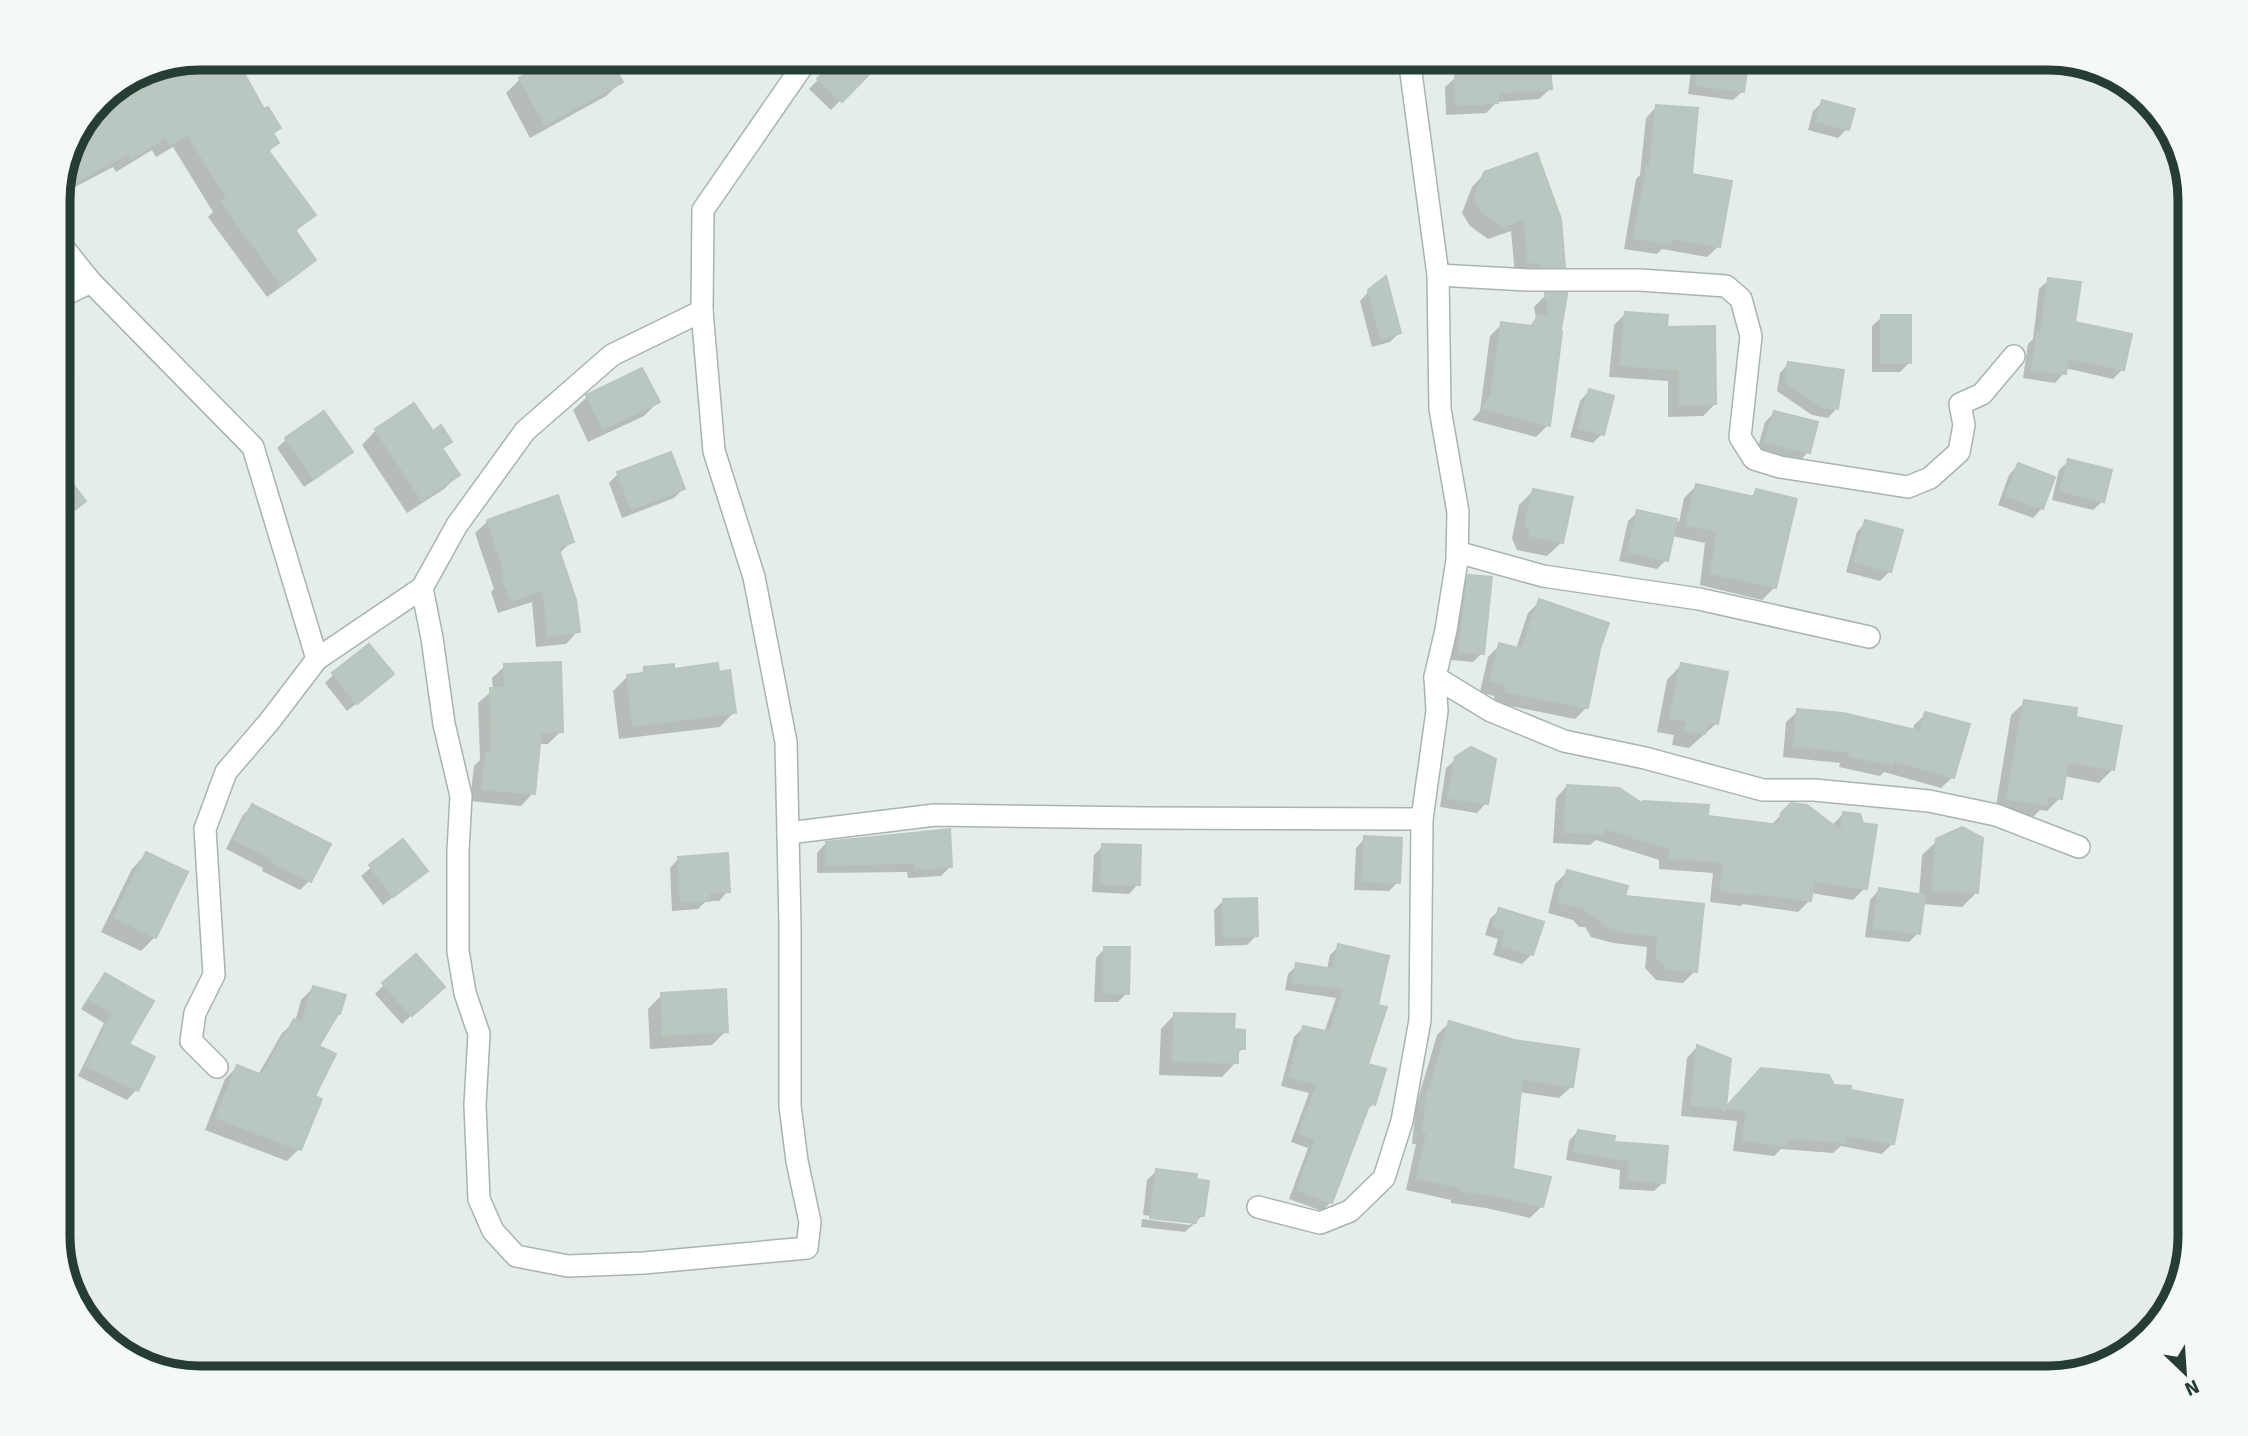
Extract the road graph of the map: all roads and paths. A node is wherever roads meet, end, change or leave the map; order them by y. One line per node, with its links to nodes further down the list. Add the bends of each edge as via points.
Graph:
1 (800, 70): 7 (street, via 703,210)
2 (1411, 70): 4 (street)
3 (70, 256): 5 (street)
4 (1438, 275): 8 (street, via 1726,286 1741,299 1751,336 1740,437 1755,459 1780,467 1908,486 1930,478 1959,452 1964,425 1960,404 1982,394); 9 (street, via 1440,409 1458,512)
5 (90, 282): 6 (street); 12 (street, via 253,447)
6 (70, 292)
7 (702, 311): 10 (street, via 612,355 525,432 457,525); 15 (street, via 714,451 754,577 786,742)
8 (2014, 356)
9 (1457, 552): 11 (street, via 1543,576 1699,599); 13 (street)
10 (422, 588): 12 (street); 15 (street, via 461,796 458,951 465,993 479,1034 475,1105 479,1199 493,1231 516,1256 568,1266 807,1248 810,1222 790,1106)
11 (1869, 637)
12 (317, 659): 17 (street, via 226,772 205,829 214,975 195,1013 191,1041)
13 (1434, 677): 14 (street, via 1437,711); 16 (street, via 1491,710 1564,741 1763,790 1814,790 1929,802 1996,815)
14 (1422, 819): 15 (street, via 935,815); 18 (street, via 1420,1020 1402,1121 1384,1178 1350,1211 1320,1223)
15 (788, 833)
16 (2078, 847)
17 (217, 1067)
18 (1258, 1207)

